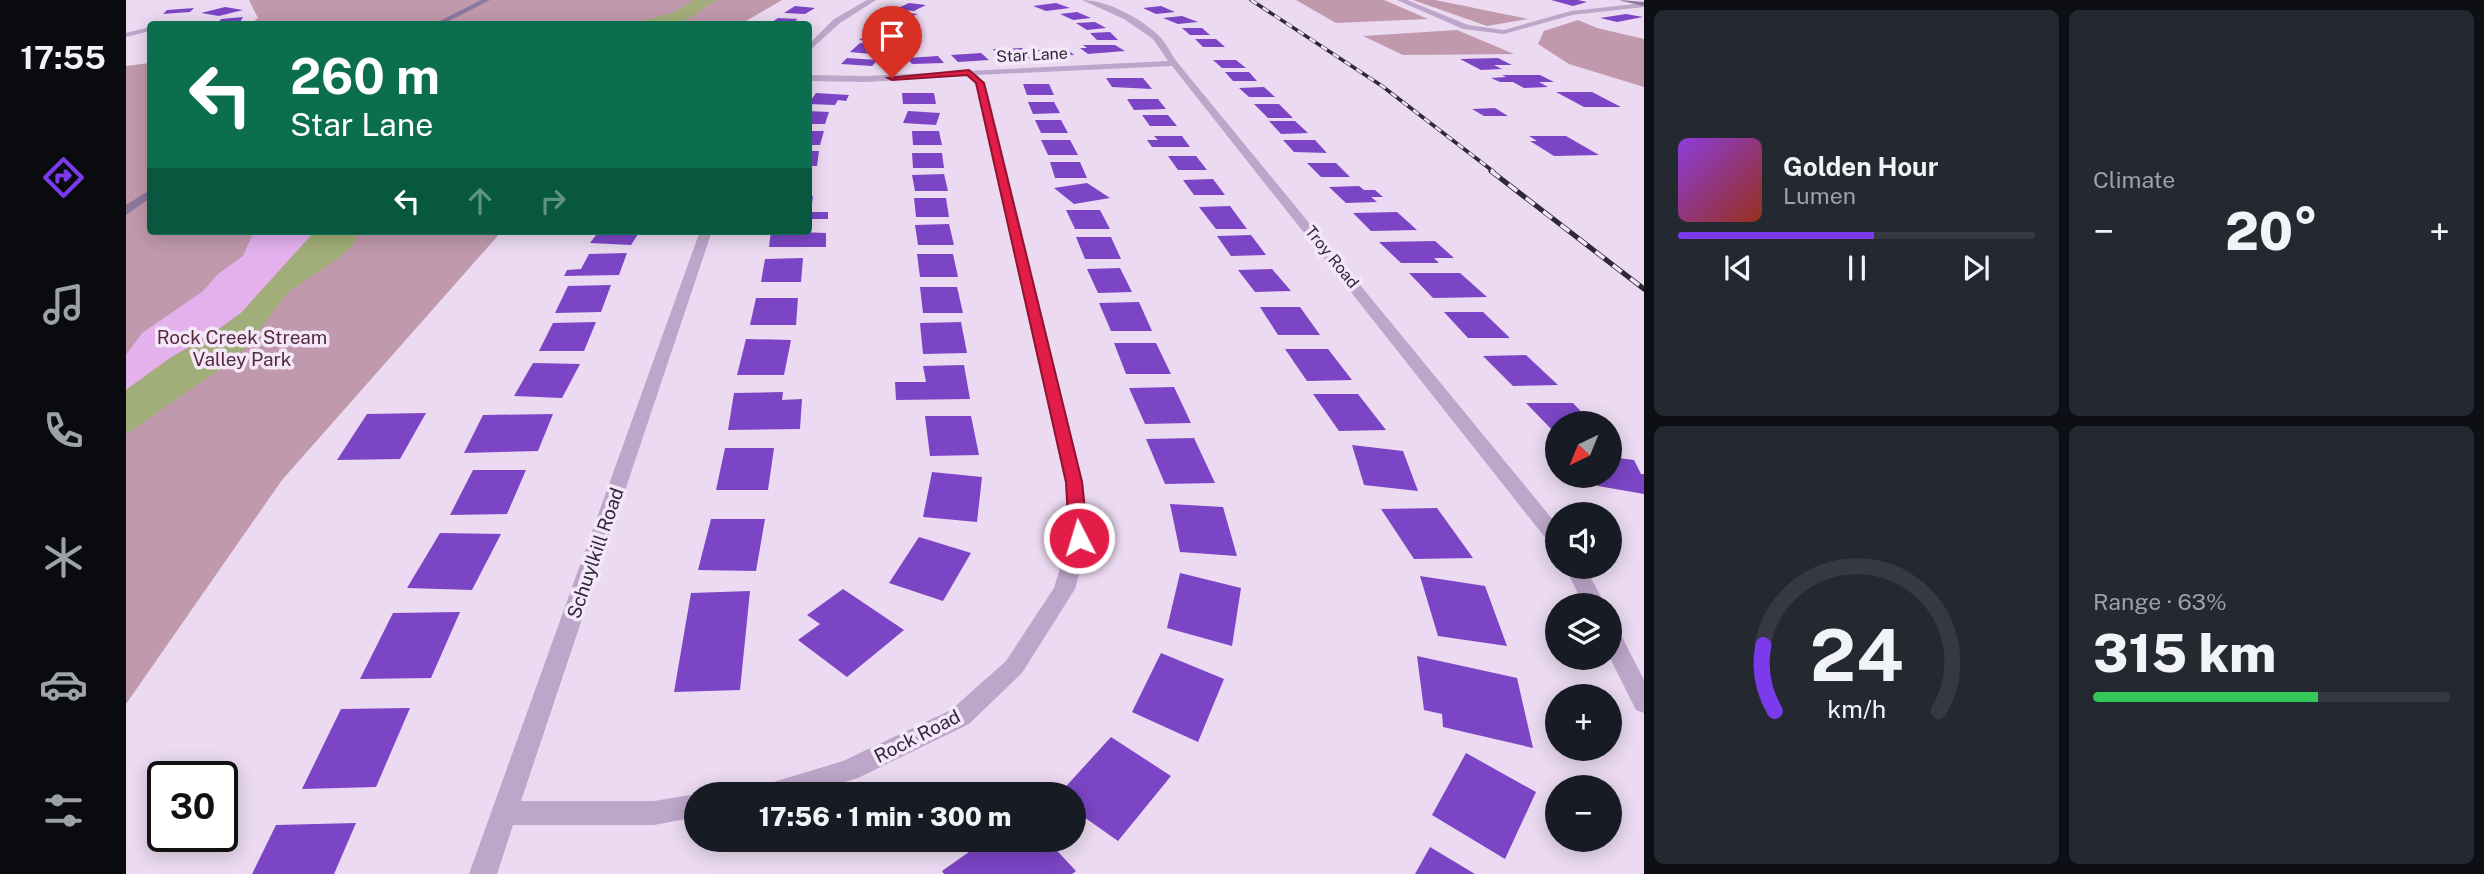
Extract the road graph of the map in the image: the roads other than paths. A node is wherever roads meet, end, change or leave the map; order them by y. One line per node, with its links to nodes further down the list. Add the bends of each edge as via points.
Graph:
1 (486, 0): 7 (street)
2 (872, 0): 10 (street, via 837,21)
3 (1086, 0): 11 (street, Troy Road, via 1126,17 1156,37)
4 (1401, 0): 6 (street, via 1465,27 1486,30 1517,30 1563,15)
5 (1624, 0): 6 (street)
6 (1644, 4)
7 (444, 21)
8 (147, 30): 9 (street)
9 (126, 34)
10 (812, 46)
11 (1174, 64): 12 (street, Star Lane); 17 (street, Troy Road)
12 (969, 72): 13 (street, Star Lane); 20 (street, Rock Road, via 980,83 988,110 1074,482 1079,538 1064,589 1014,667 960,717 849,770)
13 (812, 78)
14 (147, 196): 15 (street)
15 (126, 211)
16 (705, 235): 22 (street, Schuylkill Road)
17 (1545, 524)
18 (1622, 659): 19 (street)
19 (1644, 703)
20 (809, 782)
21 (684, 808): 22 (street, via 654,813)
22 (505, 813): 23 (street, Schuylkill Road)
23 (483, 874)

